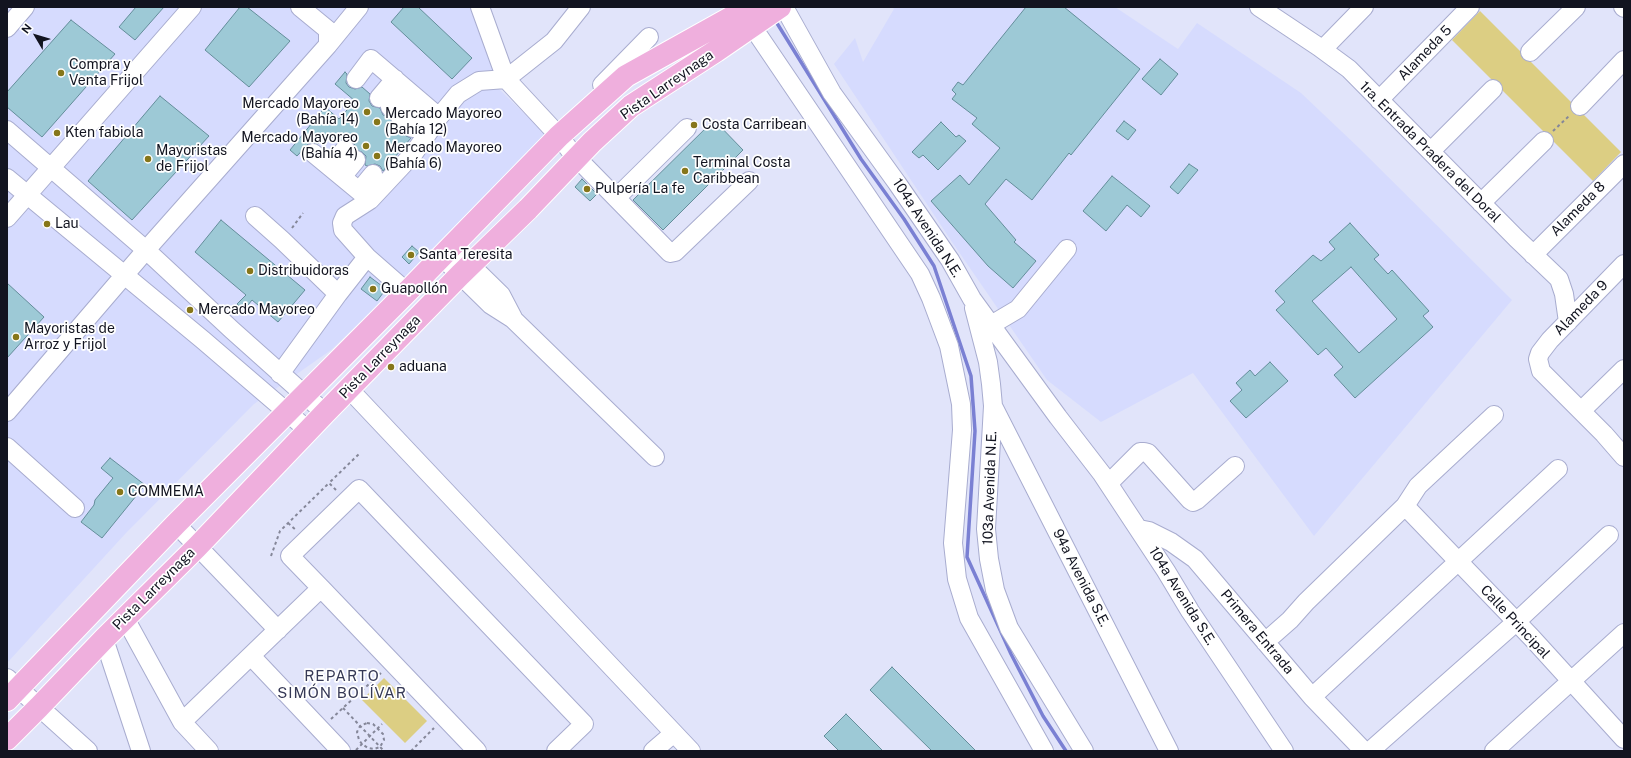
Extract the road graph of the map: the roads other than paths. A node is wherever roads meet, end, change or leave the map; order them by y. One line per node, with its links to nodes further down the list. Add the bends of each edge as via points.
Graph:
1 (25, 7): 14 (street)
2 (192, 7): 34 (street)
3 (300, 7): 16 (street, via 328,30)
4 (359, 7): 16 (street)
5 (480, 7): 20 (street)
6 (581, 7): 20 (street, via 554,41)
7 (780, 7): 13 (main road, Pista Larreynaga)
8 (784, 7): 53 (street, 104a Avenida N.E., via 832,93 950,260)
9 (1364, 7): 17 (street)
10 (1470, 7): 24 (street, Alameda 5)
11 (1576, 7): 18 (street)
12 (1261, 8): 17 (street, 1ra. Entrada Pradera del Doral)
13 (749, 13): 25 (main road, Pista Larreynaga, via 626,76); 32 (main road, Pista Larreynaga, via 631,106); 106 (street, via 920,274 931,298 949,346 961,404 962,430 953,543 956,579 968,618)
14 (7, 28)
15 (649, 37): 25 (street, via 598,89 594,96)
16 (328, 45): 44 (street)
17 (1323, 49): 24 (street, 1ra. Entrada Pradera del Doral)
18 (1530, 52)
19 (1624, 60): 26 (street)
20 (506, 79): 23 (street, via 478,81 458,94); 29 (street)
21 (359, 82): 23 (street, via 371,59)
22 (1492, 89): 31 (street)
23 (415, 97): 23 (street, via 395,113); 35 (street, via 414,153)
24 (1379, 100): 31 (street, 1ra. Entrada Pradera del Doral)
25 (596, 102): 29 (main road, Pista Larreynaga)
26 (1580, 106)
27 (687, 128): 39 (street)
28 (7, 130): 34 (street)
29 (559, 136): 32 (street); 45 (main road, Pista Larreynaga)
30 (1544, 141): 40 (street)
31 (1431, 151): 40 (street, 1ra. Entrada Pradera del Doral)
32 (576, 157): 39 (street); 49 (main road, Pista Larreynaga, via 528,209)
33 (1624, 164): 46 (street, Alameda 8)
34 (51, 168): 38 (street); 44 (street)
35 (338, 172): 35 (street, via 356,159); 47 (street, via 345,216 343,230)
36 (7, 178): 38 (street)
37 (749, 180): 39 (street, via 673,253)
38 (28, 194): 42 (street); 50 (street)
39 (616, 198)
40 (1482, 203): 46 (street, 1ra. Entrada Pradera del Doral)
41 (255, 216): 52 (street)
42 (7, 218)
43 (1067, 249): 55 (street, via 1018,309)
44 (146, 250): 50 (street); 57 (street)
45 (447, 252): 49 (street); 51 (main road, Pista Larreynaga)
46 (1533, 254): 54 (street, 1ra. Entrada Pradera del Doral, via 1559,279)
47 (367, 257): 51 (street); 52 (street)
48 (1624, 264): 54 (street, Alameda 9)
49 (465, 270): 58 (main road, Pista Larreynaga); 69 (street, via 491,305 514,319)
50 (125, 275): 62 (street); 63 (street)
51 (407, 292): 59 (main road, Pista Larreynaga)
52 (338, 294): 57 (street)
53 (972, 299): 55 (street, 104a Avenida N.E.); 60 (street, 103a Avenida N.E., via 988,362)
54 (1568, 322): 61 (street, Alameda 9, via 1550,340 1538,360 1541,371)
55 (991, 325): 67 (street, 104a Avenida N.E.)
56 (1624, 369): 61 (street)
57 (280, 374): 59 (street)
58 (349, 389): 64 (main road, Pista Larreynaga); 94 (street)
59 (305, 396): 63 (main road, Pista Larreynaga); 64 (street)
60 (993, 406): 107 (street, 103a Avenida N.E., via 986,529 995,590 1009,628); 108 (street, 94a Avenida S.E.)
61 (1581, 411): 70 (street)
62 (7, 412)
63 (288, 413): 66 (street); 76 (main road, Pista Larreynaga)
64 (325, 413): 66 (main road, Pista Larreynaga)
65 (1494, 415): 74 (street, via 1418,486)
66 (309, 431): 79 (main road, Pista Larreynaga)
67 (1078, 443): 73 (street, 104a Avenida S.E.)
68 (7, 447): 75 (street)
69 (655, 457)
70 (1624, 457)
71 (1235, 466): 73 (street, via 1193,502 1148,453 1144,452 1140,452)
72 (1558, 469): 80 (street)
73 (1109, 483): 77 (street, 104a Avenida S.E.)
74 (1405, 506): 80 (street, Calle Principal); 87 (street)
75 (75, 508)
76 (176, 524): 79 (street); 90 (main road, Pista Larreynaga)
77 (1139, 529): 87 (street, Primera Entrada, via 1149,530 1195,559); 109 (street, 104a Avenida S.E., via 1190,611)
78 (1610, 535): 83 (street)
79 (197, 547): 82 (main road, Pista Larreynaga); 84 (street)
80 (1459, 562): 83 (street, Calle Principal); 91 (street)
81 (321, 588): 84 (street); 102 (street); 103 (street, via 290,556 359,490 584,724)
82 (125, 618): 86 (main road, Pista Larreynaga); 93 (street)
83 (1516, 622): 89 (street, Calle Principal); 111 (street)
84 (278, 630): 88 (street)
85 (1624, 633): 89 (street)
86 (104, 639): 92 (main road, Pista Larreynaga); 99 (street)
87 (1265, 642): 91 (street, Primera Entrada)
88 (250, 656): 93 (street); 101 (street)
89 (1571, 682): 96 (street, Calle Principal); 112 (street)
90 (11, 689): 92 (street)
91 (1312, 697): 110 (street, Primera Entrada)
92 (39, 707): 95 (main road, Pista Larreynaga); 98 (street)
93 (182, 722): 100 (street)
94 (674, 733): 104 (street); 105 (street)
95 (7, 739)
96 (1624, 739)
97 (1624, 745): 113 (street)
98 (88, 751)
99 (141, 751)
100 (209, 751)
101 (341, 751)
102 (477, 751)
103 (556, 751)
104 (653, 751)
105 (691, 751)
106 (1044, 751)
107 (1084, 751)
108 (1169, 751)
109 (1284, 751)
110 (1364, 751)
111 (1370, 751)
112 (1494, 751)
113 (1618, 751)

